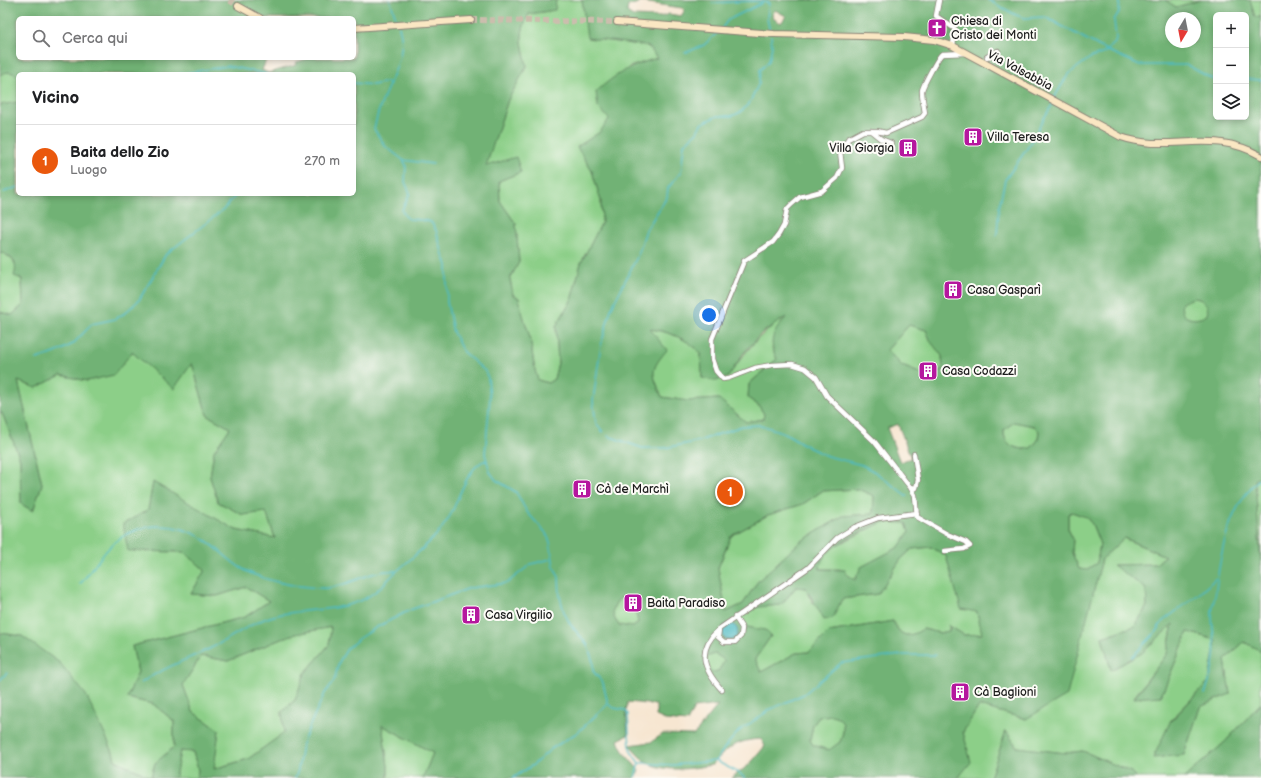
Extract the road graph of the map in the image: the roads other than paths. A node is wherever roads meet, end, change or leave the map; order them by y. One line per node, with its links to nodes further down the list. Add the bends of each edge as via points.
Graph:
1 (939, 0): 7 (street, via 936,16 954,27 956,31)
2 (238, 6): 3 (main road)
3 (256, 16)
4 (469, 20): 6 (main road)
5 (617, 22): 7 (main road, Via Valsabbia, via 774,34 904,37 934,40)
6 (356, 28)
7 (953, 46): 9 (main road, Via Valsabbia)
8 (998, 51): 10 (street)
9 (967, 53): 11 (street, via 942,54 939,57 923,85 926,113 922,117 886,134); 13 (main road, Via Valsabbia, via 1129,140 1153,143 1220,141)
10 (987, 57)
11 (871, 131): 12 (street, via 891,143 889,148); 15 (street, via 863,131 848,139 840,151 842,168 837,178 822,191 800,197 786,209 784,225 779,234 772,242 744,261 712,339 712,359 716,371 723,379 772,364 792,364 806,368 816,377 827,396 874,441)
12 (882, 147)
13 (1261, 156)
14 (914, 454): 15 (street, via 918,480 916,488)
15 (910, 487): 16 (street, via 915,495)
16 (917, 512): 17 (street, via 918,517 970,546); 18 (street, via 878,518 855,527 837,538 808,568)
17 (945, 551)
18 (735, 617): 19 (street); 19 (street, via 742,628 741,636 735,642 724,642 718,637)
19 (719, 629): 20 (street, via 704,655 705,667)
20 (722, 690)

